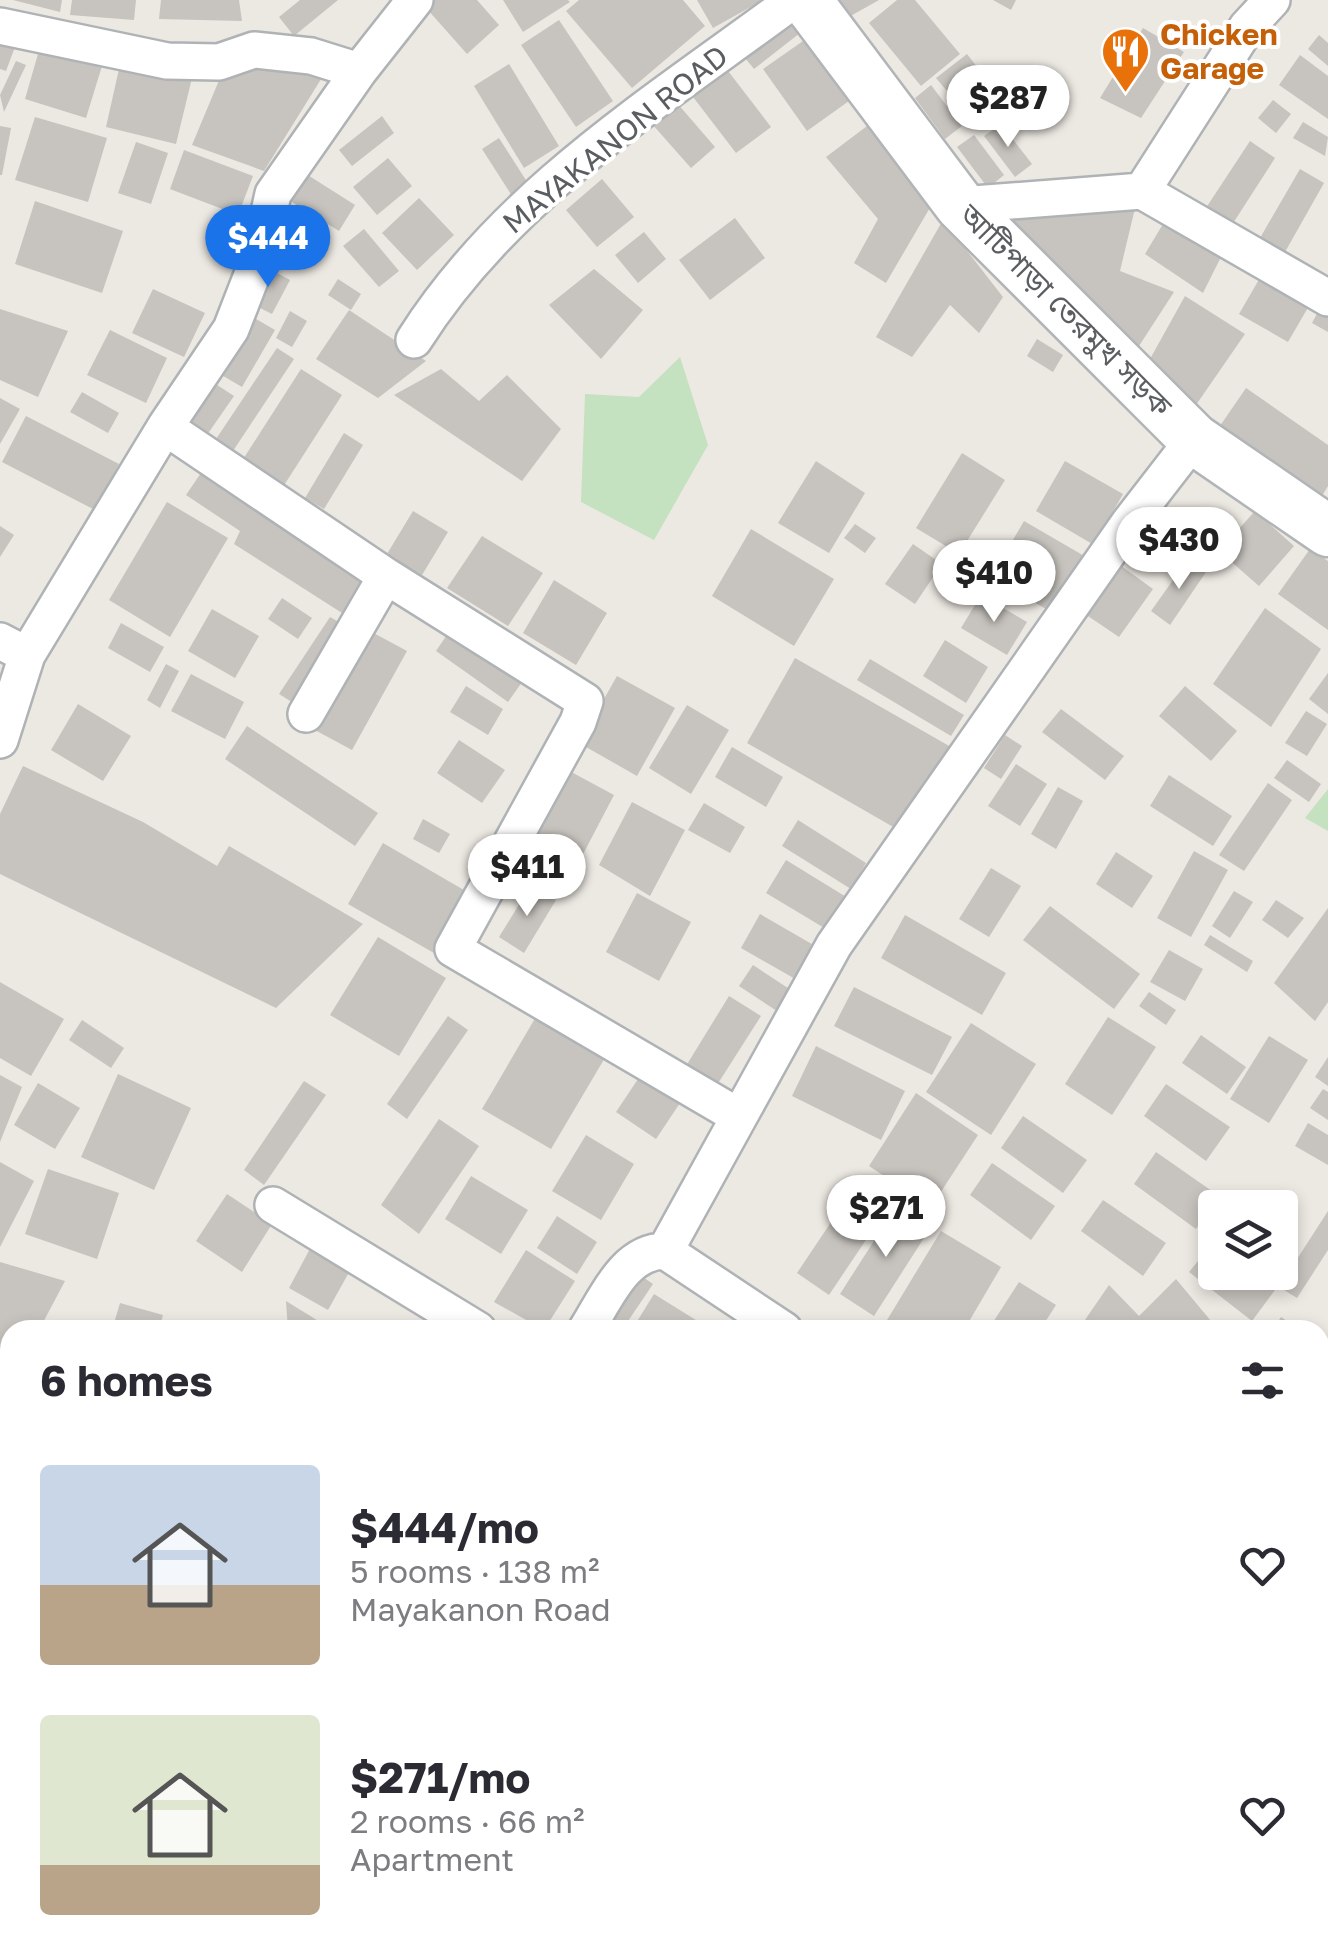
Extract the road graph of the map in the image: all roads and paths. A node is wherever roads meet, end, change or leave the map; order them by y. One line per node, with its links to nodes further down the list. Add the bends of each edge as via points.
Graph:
1 (415, 0): 6 (street)
2 (794, 0): 10 (street, MAYAKANON ROAD, via 617,131 504,226 442,296)
3 (806, 0): 8 (main road, আটিপাড়া তেরমুখ সড়ক)
4 (1272, 0): 7 (street, via 1247,27)
5 (0, 26): 6 (street, via 167,61 220,62 254,50 311,56)
6 (359, 71): 11 (street, via 273,194 259,258 231,329)
7 (1142, 191): 8 (street); 9 (street)
8 (960, 204): 12 (main road, আটিপাড়া তেরমুখ সড়ক)
9 (1328, 298)
10 (414, 340)
11 (165, 427): 14 (street); 15 (street)
12 (1194, 440): 13 (main road, আটিপাড়া তেরমুখ সড়ক); 18 (street, via 834,945)
13 (1328, 531)
14 (386, 576): 16 (street); 18 (street, via 585,702 454,949)
15 (13, 648): 17 (street)
16 (306, 714)
17 (0, 740)
18 (738, 1116): 20 (street)
19 (273, 1206): 21 (street)
20 (665, 1252): 22 (street, via 647,1251 633,1260); 23 (street)
21 (461, 1320)
22 (593, 1320)
23 (769, 1320)

